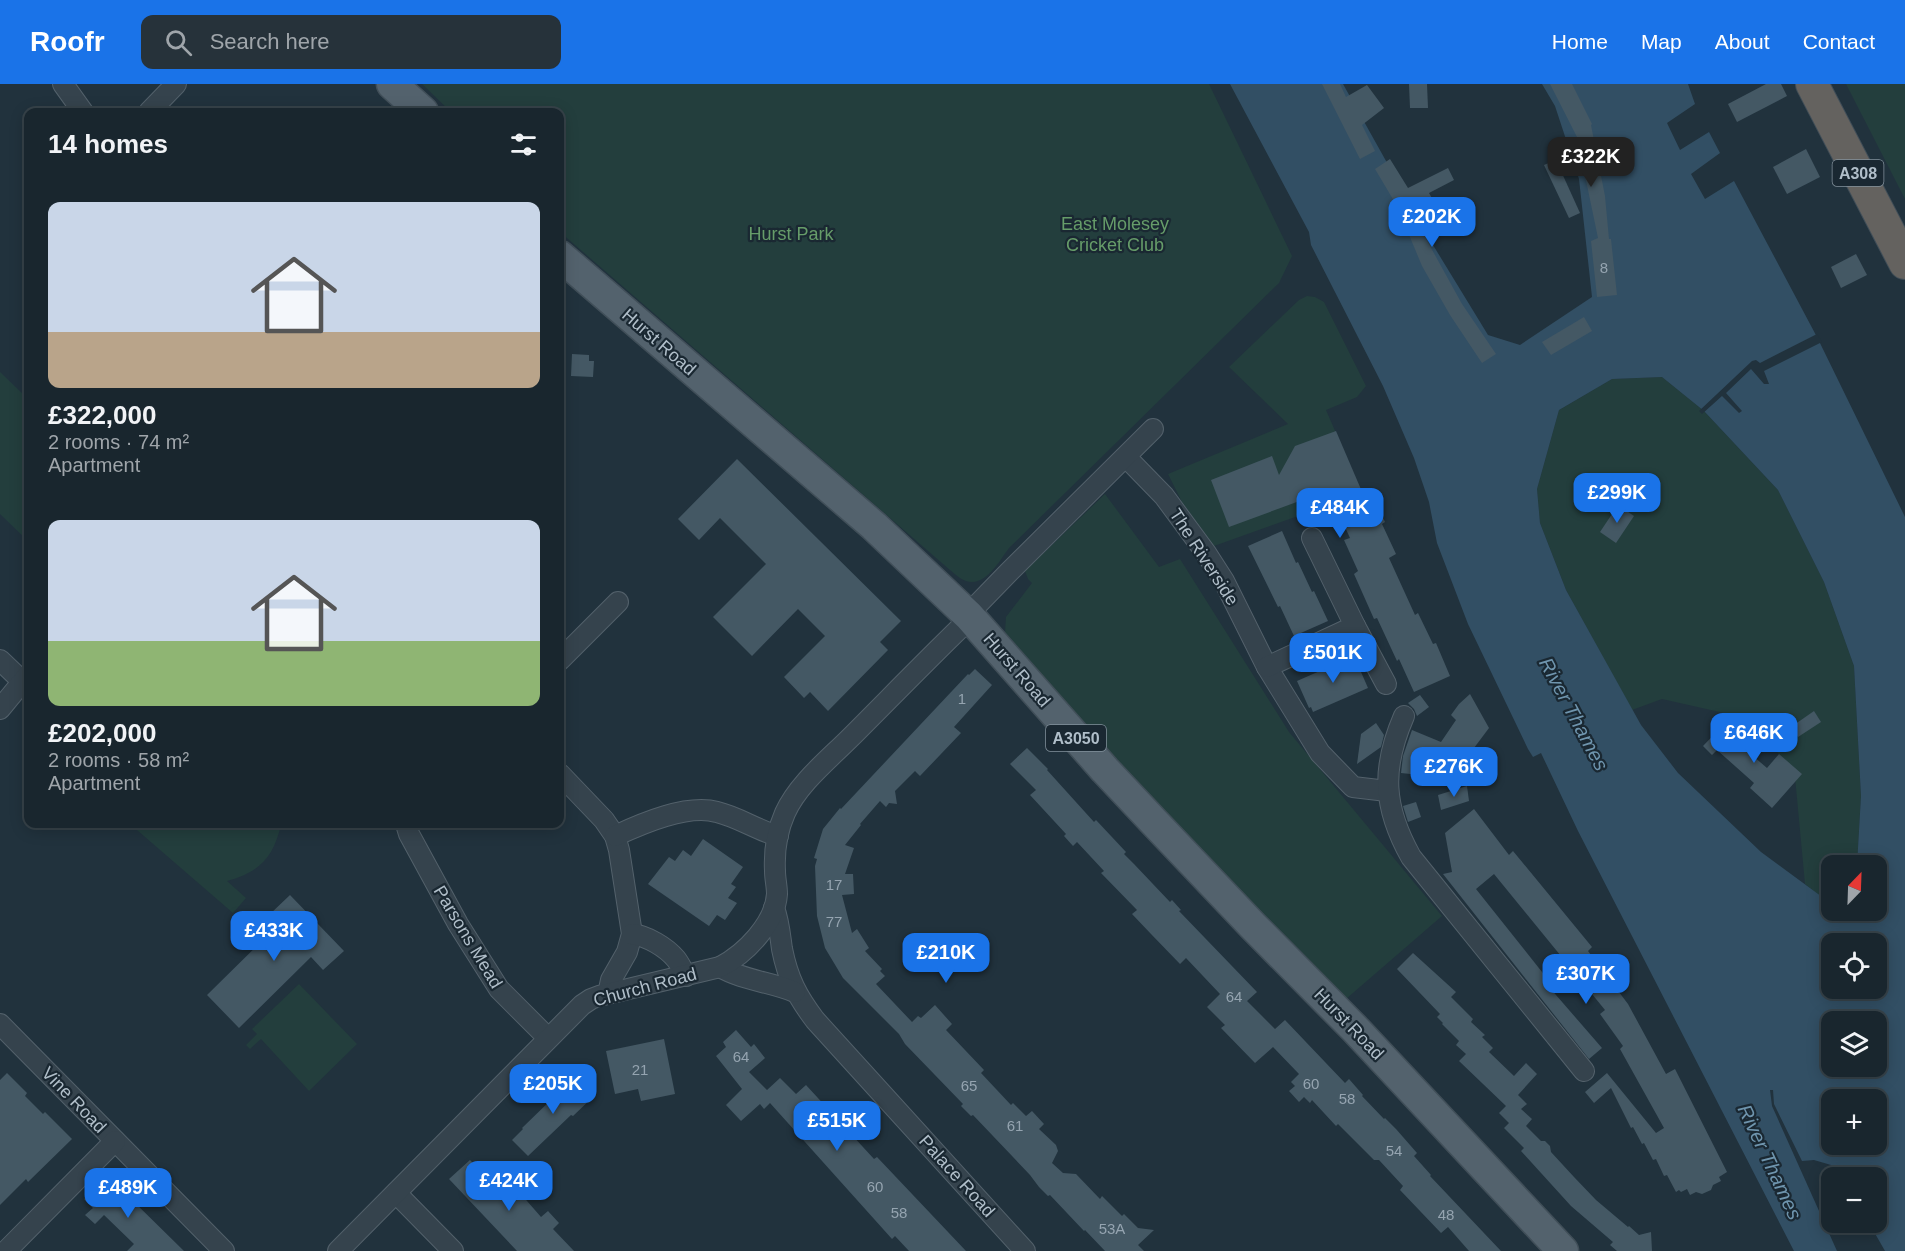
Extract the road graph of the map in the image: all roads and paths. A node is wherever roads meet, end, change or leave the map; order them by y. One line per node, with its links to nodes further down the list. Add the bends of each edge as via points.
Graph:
1 (63, 84): 5 (street)
2 (176, 84): 6 (street)
3 (392, 84): 7 (main road)
4 (1812, 84): 9 (highway, A308)
5 (80, 108)
6 (153, 108)
7 (419, 108)
8 (564, 259): 14 (main road, Hurst Road / A3050, via 874,526)
9 (1905, 262)
10 (1153, 429): 11 (street, Church Road)
11 (1126, 457): 14 (street, Church Road); 18 (street, The Riverside, via 1164,496 1206,553)
12 (1312, 538): 15 (street)
13 (618, 602): 16 (street)
14 (969, 616): 28 (street, Church Road, via 796,795); 45 (main road, Hurst Road / A3050, via 1105,770)
15 (1355, 626): 18 (street); 21 (street)
16 (564, 656)
17 (0, 660): 19 (street)
18 (1267, 667): 25 (street, The Riverside, via 1320,753 1353,788)
19 (24, 678)
20 (24, 681): 22 (street)
21 (1386, 684)
22 (0, 709)
23 (1404, 716): 25 (street, via 1390,755)
24 (564, 778): 27 (street)
25 (1387, 791): 37 (street, via 1392,817 1411,857)
26 (407, 828): 36 (street, Parsons Mead, via 458,924 499,989)
27 (615, 836): 28 (street, via 660,817 709,810); 30 (street)
28 (778, 836): 29 (street, Church Road)
29 (774, 908): 31 (street, Church Road, via 747,949); 33 (street, Palace Road)
30 (632, 934): 32 (street, via 672,955); 34 (street)
31 (720, 967): 32 (street, Church Road); 33 (street)
32 (686, 976): 34 (street, Church Road)
33 (795, 992): 44 (street, Palace Road, via 815,1020)
34 (608, 994): 36 (street, Church Road, via 582,1005)
35 (0, 1024): 38 (street, Vine Road)
36 (548, 1038): 39 (street, Church Road)
37 (1584, 1071)
38 (115, 1141): 40 (street); 41 (street, Vine Road)
39 (396, 1193): 42 (street, Church Road); 43 (street)
40 (6, 1251)
41 (224, 1251)
42 (338, 1251)
43 (453, 1251)
44 (1025, 1251)
45 (1563, 1251)

